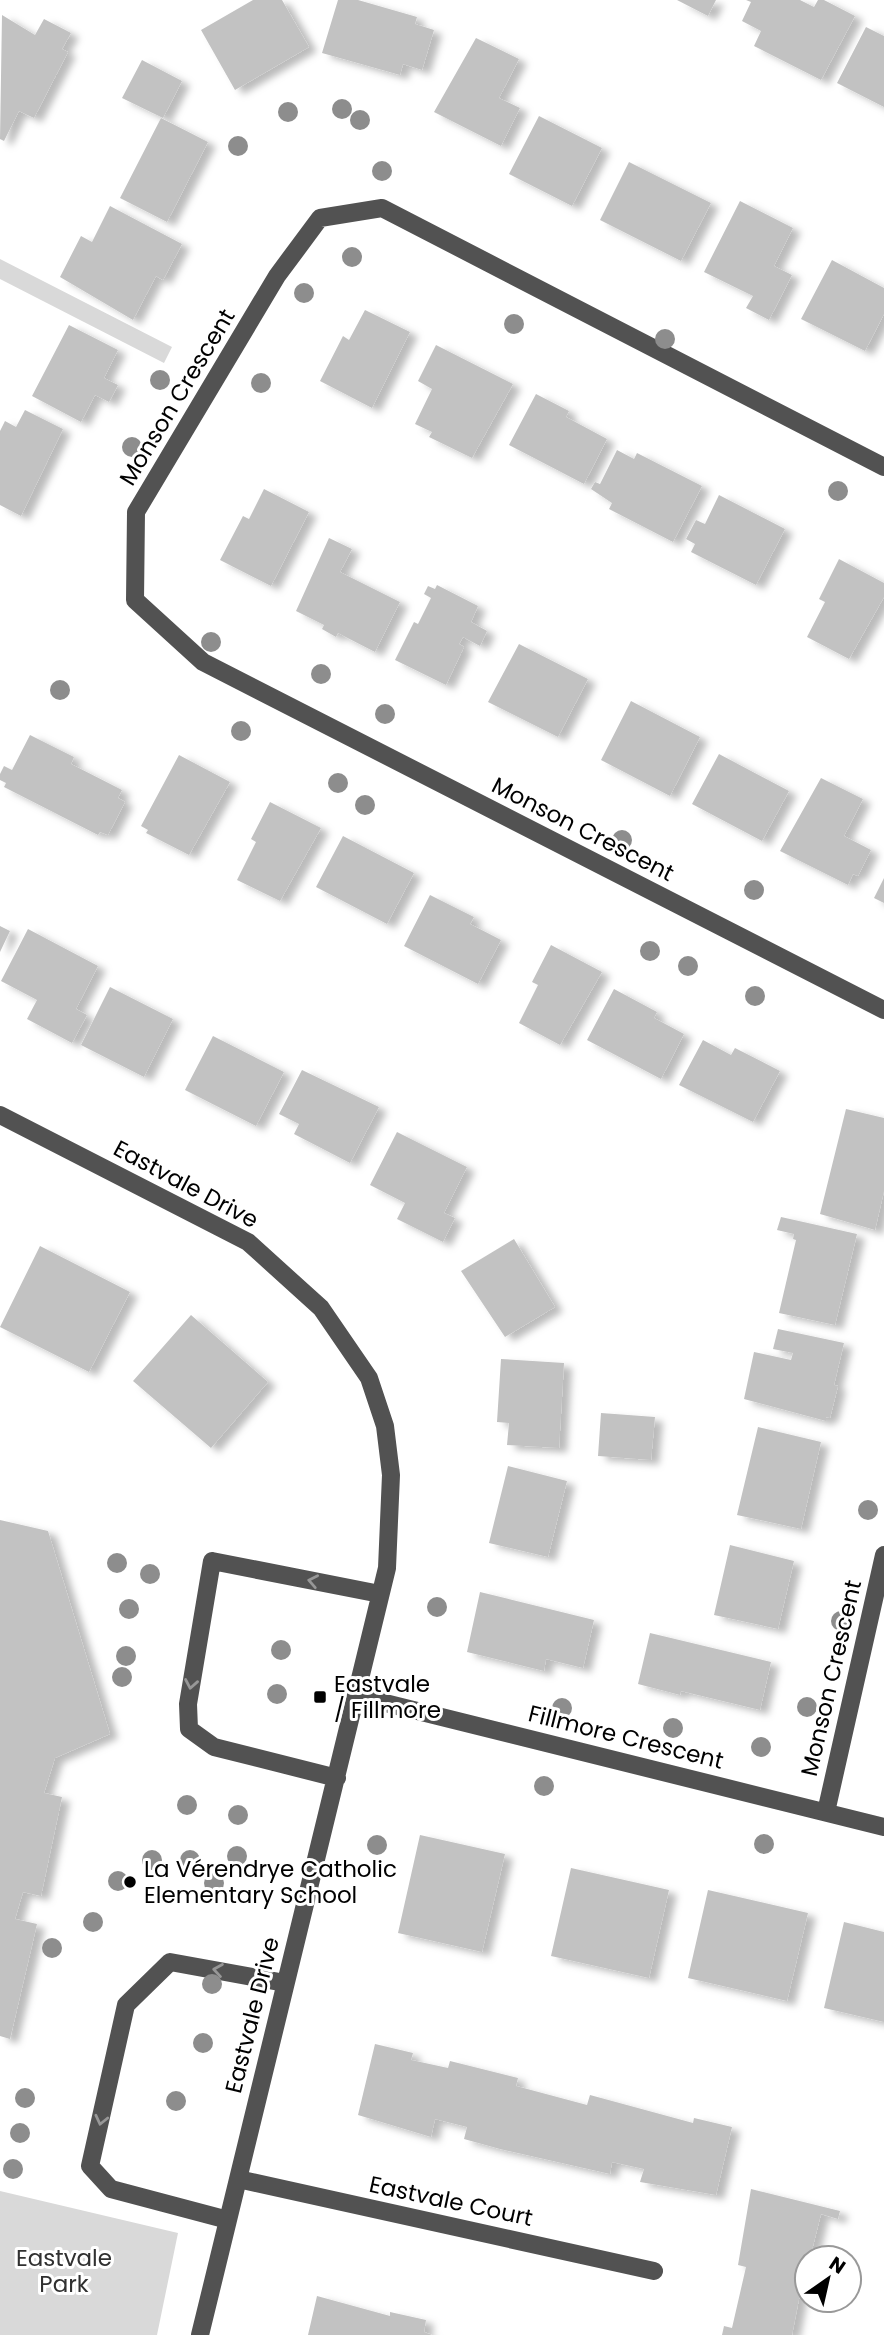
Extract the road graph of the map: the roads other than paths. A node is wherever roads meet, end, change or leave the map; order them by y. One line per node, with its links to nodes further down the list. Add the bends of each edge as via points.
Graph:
1 (884, 467): 2 (street, Monson Crescent, via 382,208 320,218 277,276 136,512 135,600 204,662)
2 (884, 1010)
3 (0, 1115): 5 (street, Eastvale Drive, via 248,1242 321,1308 369,1378 385,1426 391,1475 387,1568)
4 (884, 1555): 8 (street, Monson Crescent)
5 (380, 1594): 6 (street, Eastvale Drive); 7 (street, one-way to 7, via 212,1561 188,1704 189,1729 214,1747)
6 (357, 1696): 7 (street, Eastvale Drive); 8 (street, Fillmore Crescent)
7 (337, 1778): 10 (street, Eastvale Drive)
8 (826, 1812): 9 (street, Fillmore Crescent)
9 (884, 1827)
10 (285, 1983): 11 (street, Eastvale Drive); 12 (street, one-way to 12, via 170,1962 126,2005 90,2166 111,2189)
11 (238, 2179): 12 (street, Eastvale Drive); 13 (street, Eastvale Court)
12 (228, 2220): 14 (street, Eastvale Drive)
13 (654, 2270)
14 (200, 2335)

